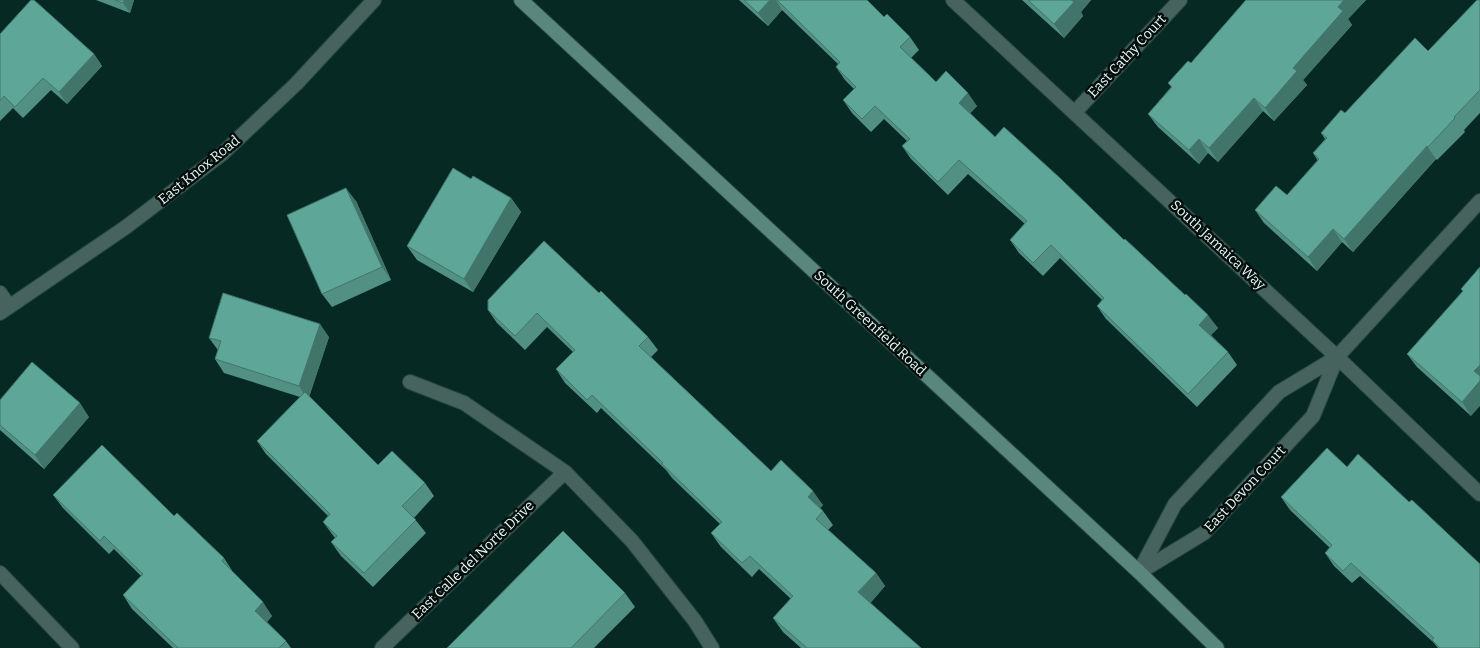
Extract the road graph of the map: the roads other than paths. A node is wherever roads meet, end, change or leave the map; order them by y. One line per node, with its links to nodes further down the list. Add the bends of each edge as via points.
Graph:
1 (374, 0): 8 (street, East Knox Road, via 296,84 222,154 126,227)
2 (521, 0): 13 (main road, South Greenfield Road)
3 (953, 0): 5 (street, South Jamaica Way)
4 (1180, 0): 5 (street, East Cathy Court)
5 (1075, 112): 9 (street, South Jamaica Way)
6 (1480, 201): 9 (street, East Devon Court)
7 (0, 293): 8 (street)
8 (4, 310)
9 (1337, 356): 12 (street, South Jamaica Way); 13 (street, East Devon Court, via 1279,392 1178,500); 13 (street, East Devon Court, via 1313,416 1204,533)
10 (410, 382): 11 (street, via 464,403)
11 (565, 472): 16 (street, East Calle del Norte Drive); 17 (street, via 632,541 695,621)
12 (1480, 494)
13 (1139, 572): 18 (main road, South Greenfield Road)
14 (0, 573): 15 (street)
15 (72, 648)
16 (382, 648)
17 (712, 648)
18 (1217, 648)

